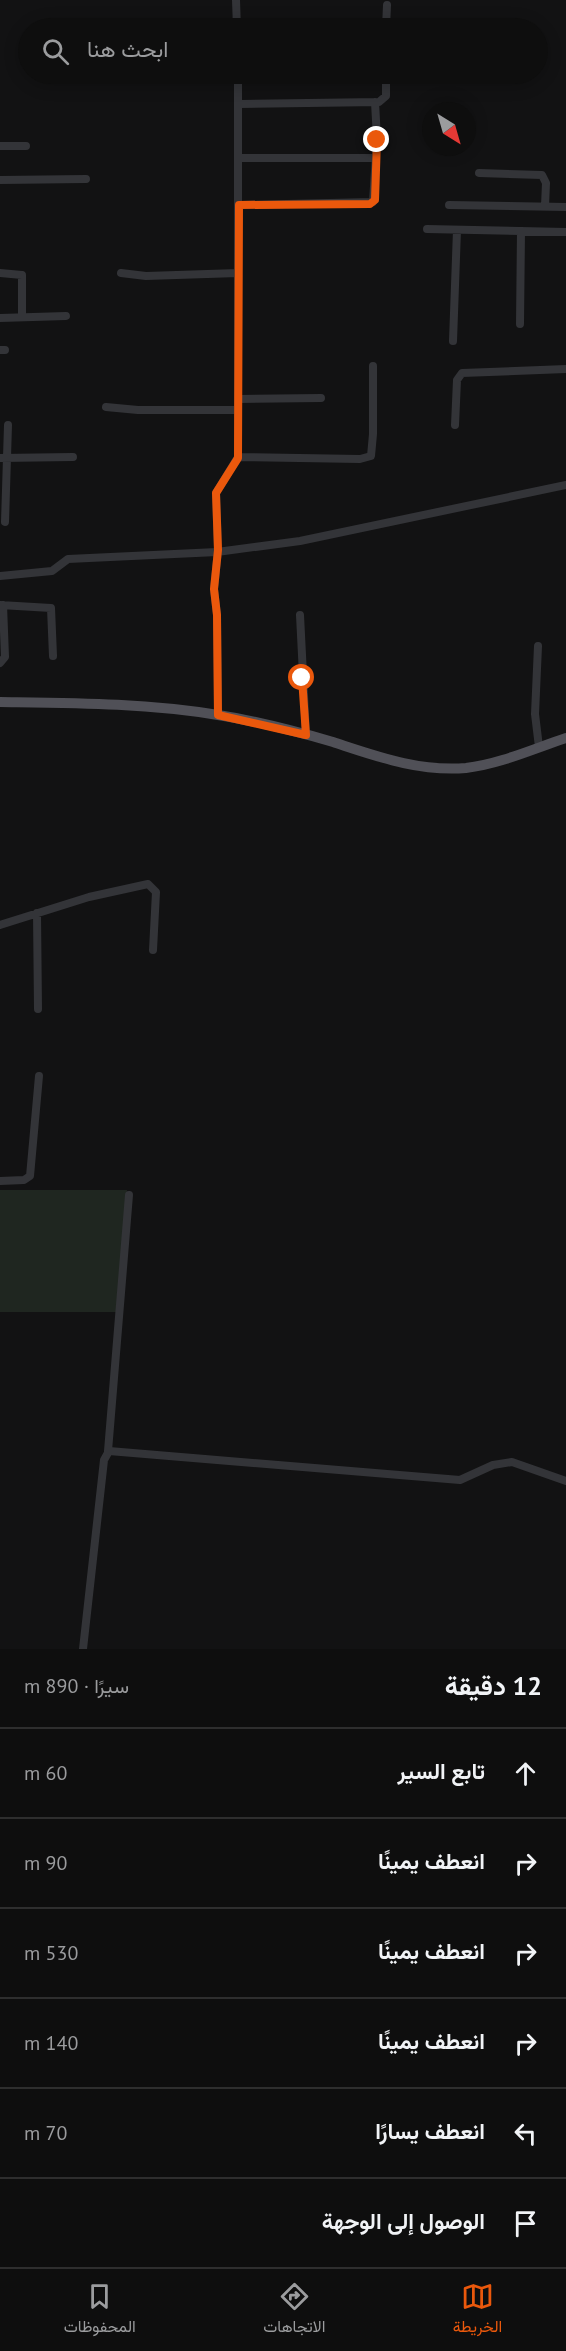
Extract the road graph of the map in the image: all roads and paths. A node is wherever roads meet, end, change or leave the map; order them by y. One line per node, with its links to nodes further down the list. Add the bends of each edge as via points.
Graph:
1 (236, 0): 3 (street)
2 (387, 5): 4 (street)
3 (237, 18)
4 (386, 18)
5 (239, 84): 8 (street)
6 (386, 84): 7 (street, via 384,100)
7 (375, 102): 8 (street); 12 (street)
8 (240, 104): 11 (street)
9 (0, 146): 10 (street)
10 (27, 146)
11 (239, 158): 12 (street); 16 (street)
12 (376, 158): 16 (street, via 375,200 370,204)
13 (479, 173): 18 (street, via 542,176 546,183)
14 (86, 179): 15 (street)
15 (0, 180)
16 (239, 205): 26 (street)
17 (449, 205): 18 (street)
18 (545, 206): 19 (street)
19 (566, 207)
20 (427, 229): 21 (street)
21 (457, 230): 22 (street); 31 (street)
22 (522, 231): 23 (street); 30 (street)
23 (566, 232)
24 (0, 273): 28 (street, via 22,275)
25 (121, 273): 26 (street)
26 (238, 273): 35 (street)
27 (66, 316): 28 (street)
28 (22, 317): 29 (street)
29 (0, 318)
30 (520, 324)
31 (453, 341)
32 (372, 366): 42 (street, via 371,456)
33 (566, 369): 38 (street, via 462,373 457,380)
34 (321, 398): 35 (street)
35 (238, 399): 37 (street)
36 (106, 407): 37 (street)
37 (238, 410): 42 (street)
38 (455, 424)
39 (8, 425): 41 (street)
40 (73, 457): 41 (street)
41 (4, 458): 44 (street)
42 (238, 458): 45 (street, via 217,490)
43 (566, 485): 45 (street, via 342,533)
44 (5, 522)
45 (217, 552): 46 (street, via 68,559 52,571); 53 (street, via 214,589)
46 (0, 576)
47 (2, 605): 50 (street, via 51,608); 51 (street, via 5,657)
48 (300, 615): 54 (street)
49 (538, 646): 56 (street, via 535,714)
50 (52, 656)
51 (0, 663)
52 (0, 702): 53 (main road, via 119,705)
53 (218, 715): 54 (main road)
54 (306, 735): 56 (main road, via 388,759 437,768 475,767)
55 (566, 738): 56 (main road)
56 (539, 747)
57 (38, 913): 58 (street); 59 (street, via 150,884 156,892); 60 (street)
58 (0, 925)
59 (153, 950)
60 (38, 1009)
61 (39, 1076): 62 (street, via 30,1176)
62 (0, 1181)
63 (129, 1195): 64 (street)
64 (108, 1451): 65 (street, via 460,1480 493,1465 512,1462); 66 (street)
65 (566, 1481)
66 (83, 1649)

